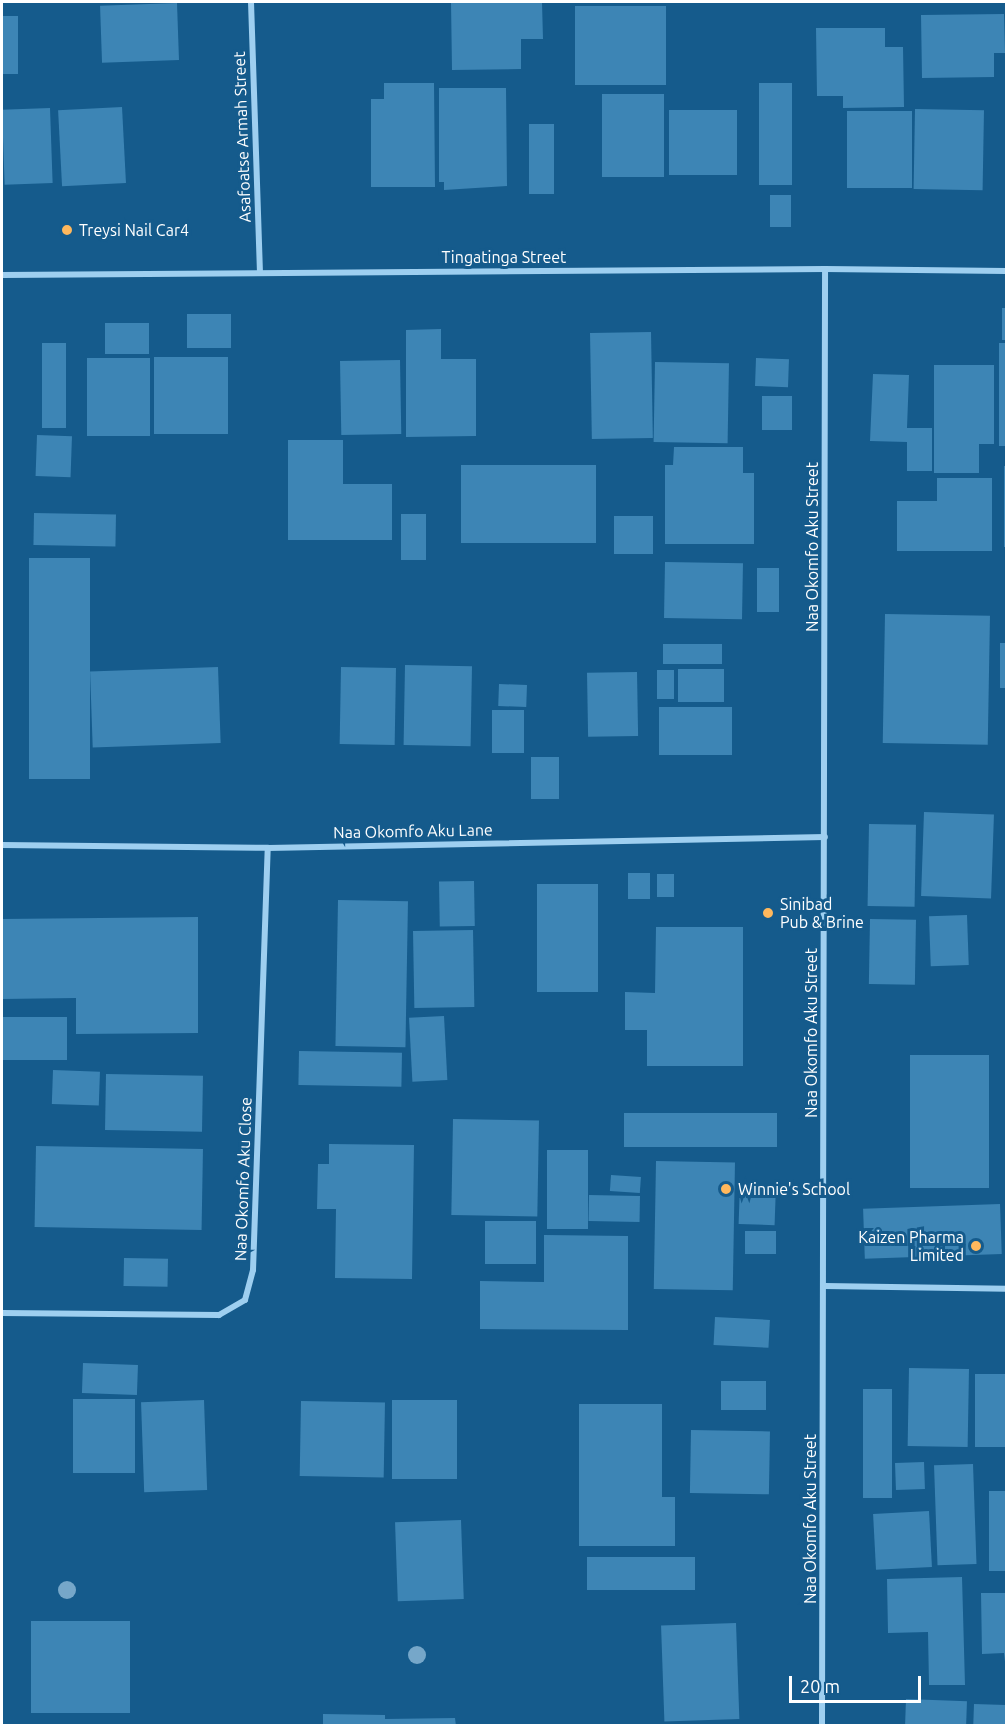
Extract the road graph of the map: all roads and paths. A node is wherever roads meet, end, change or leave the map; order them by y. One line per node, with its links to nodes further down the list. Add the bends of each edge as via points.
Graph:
1 (251, 2): 4 (street, Asafoatse Armah Street)
2 (825, 269): 3 (street, Tingatinga Street); 4 (street, Tingatinga Street); 6 (street, Naa Okomfo Aku Street)
3 (1006, 271)
4 (260, 272): 5 (street, Tingatinga Street)
5 (2, 275)
6 (825, 837): 8 (street, Naa Okomfo Aku Lane); 9 (street, Naa Okomfo Aku Street)
7 (2, 845): 8 (street, Naa Okomfo Aku Lane)
8 (268, 848): 11 (street, Naa Okomfo Aku Close, via 253,1270 244,1300 219,1315)
9 (825, 1286): 10 (street); 12 (street, Naa Okomfo Aku Street)
10 (1006, 1289)
11 (2, 1313)
12 (822, 1725)

